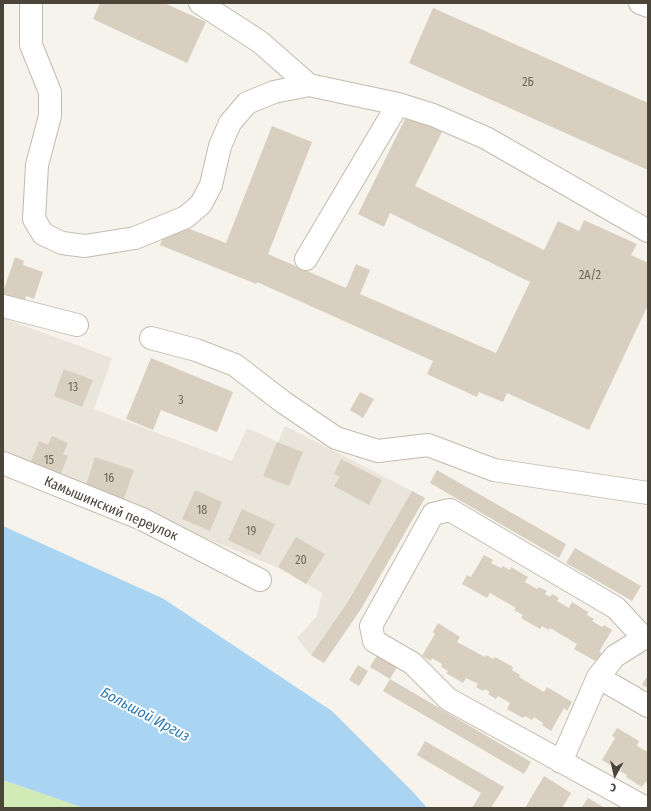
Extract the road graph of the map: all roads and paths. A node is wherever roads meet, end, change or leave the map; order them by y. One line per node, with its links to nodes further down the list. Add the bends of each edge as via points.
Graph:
1 (31, 3): 5 (street, via 30,45 50,92 50,116 37,165 34,219 43,234 62,243 85,246 135,238 186,217 201,204 211,185 220,146 230,123 247,103 274,92)
2 (200, 3): 5 (street, via 260,42)
3 (640, 3): 4 (street)
4 (648, 6)
5 (309, 85): 6 (street)
6 (398, 104): 7 (street, via 433,115 486,138); 8 (street)
7 (648, 231)
8 (306, 259)
9 (3, 306): 10 (street)
10 (77, 325)
11 (151, 338): 13 (street, via 196,350 235,365 336,438 378,451 428,446 494,470)
12 (3, 463): 14 (street, Камышинский переулок, via 142,519)
13 (648, 493)
14 (260, 580)
15 (646, 638): 16 (street, via 615,656); 18 (street, via 616,608 450,510 433,514 372,626 374,641 412,663 448,700)
16 (598, 677): 17 (street); 18 (street)
17 (648, 706)
18 (562, 762): 19 (street)
19 (646, 808)

